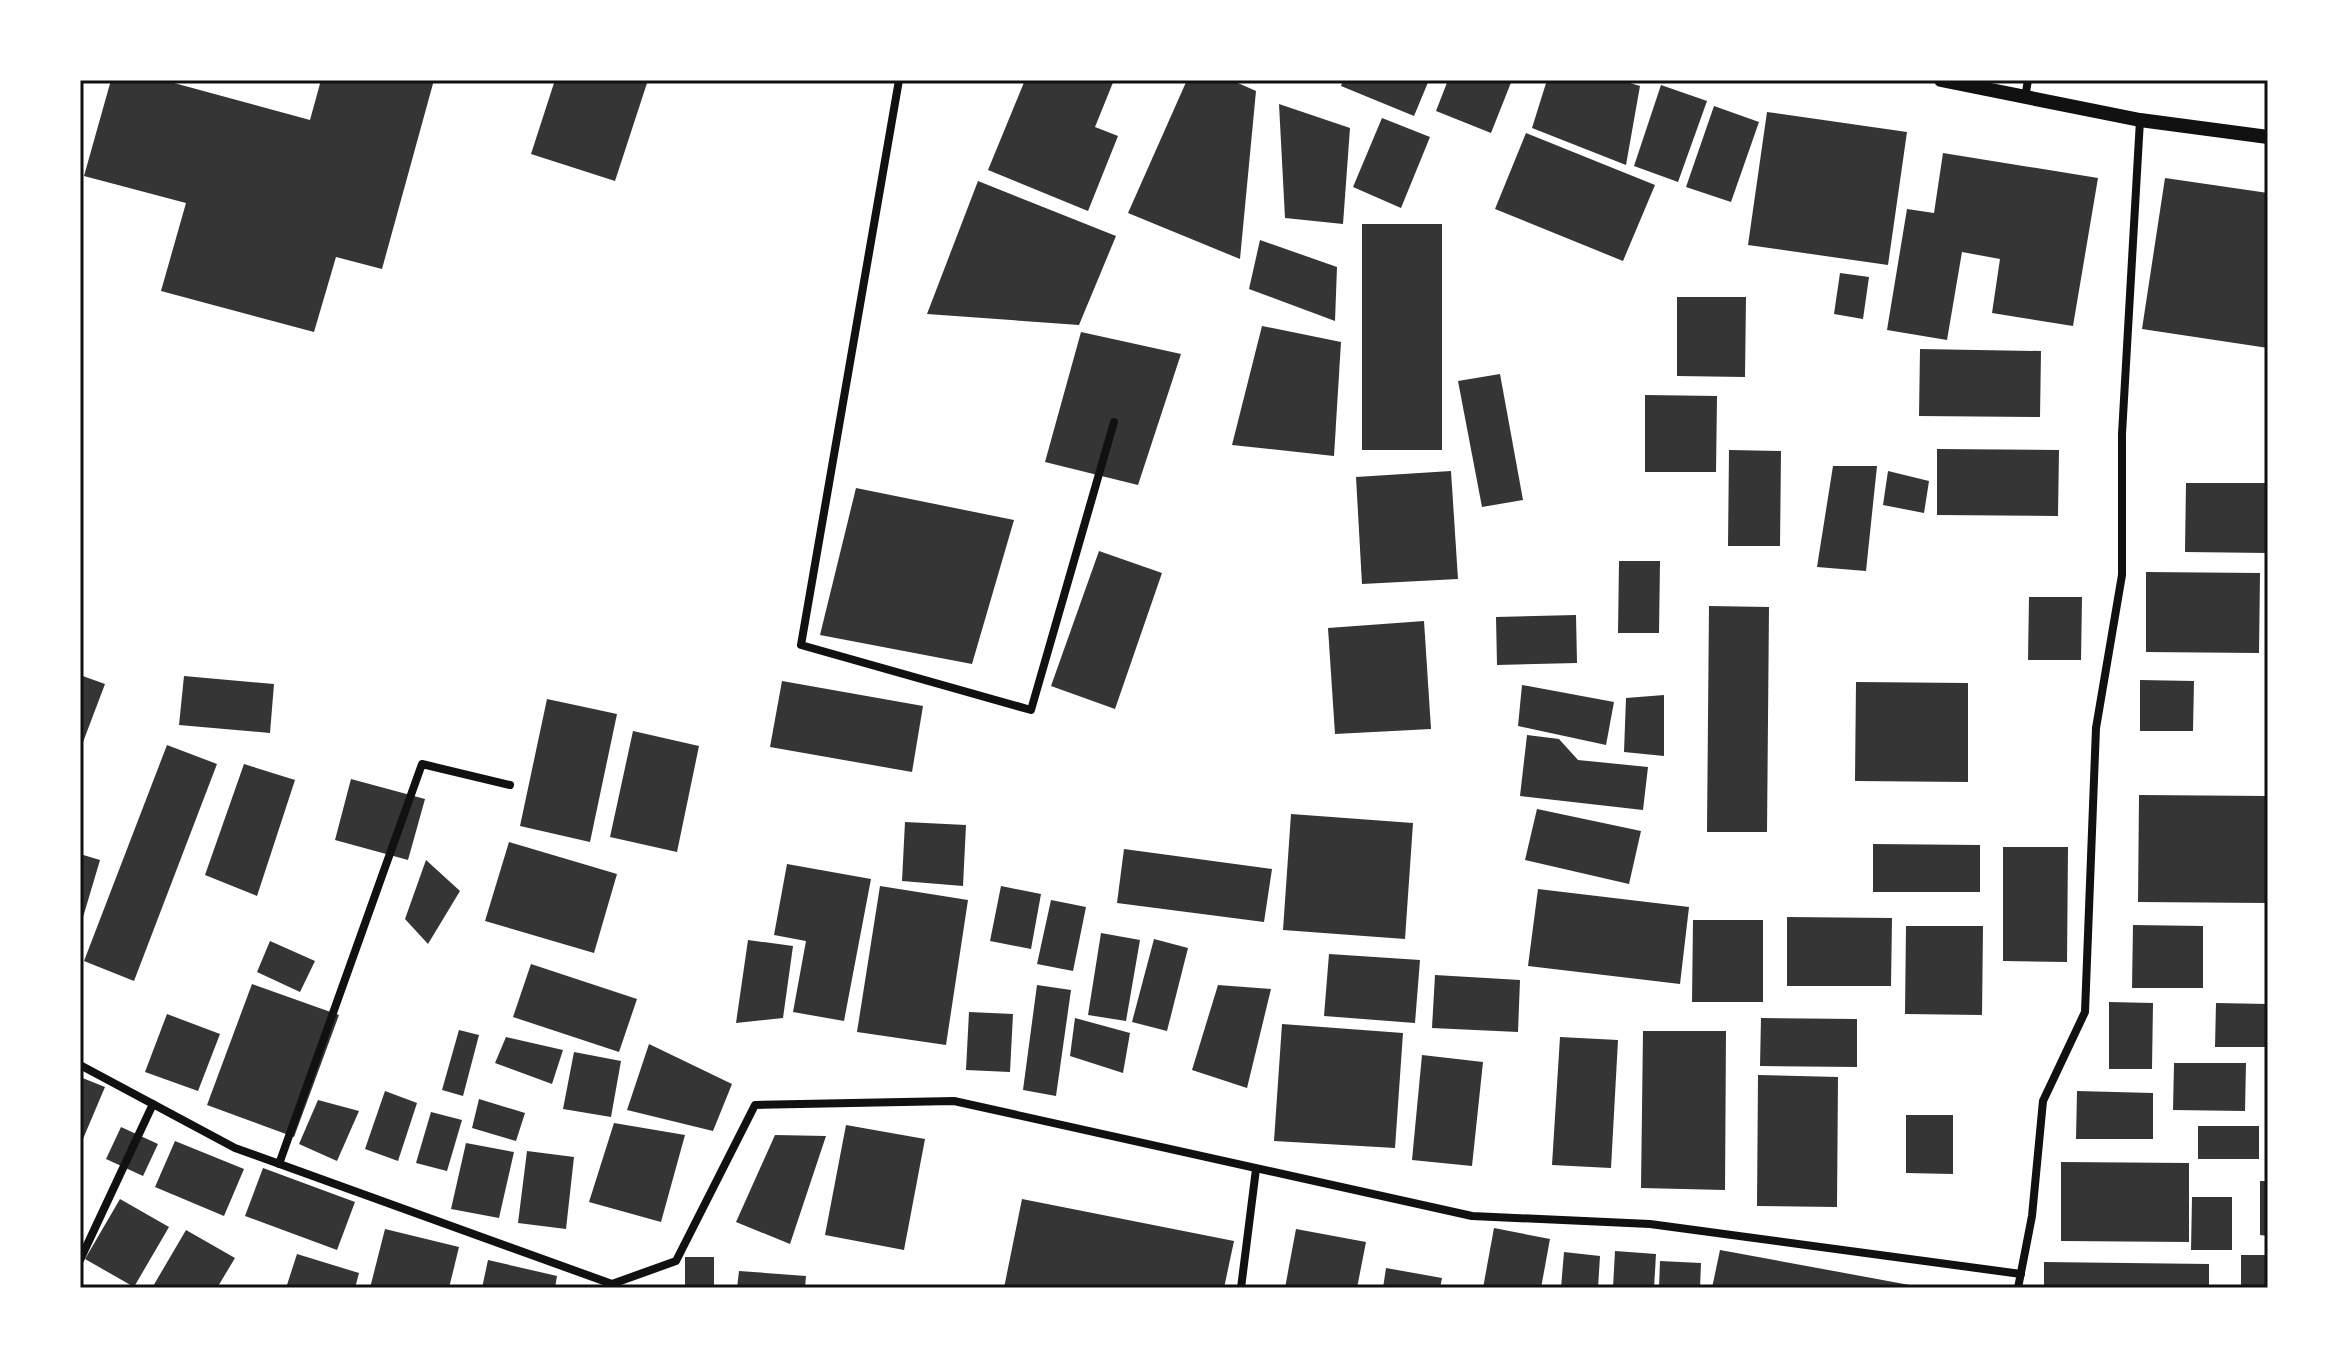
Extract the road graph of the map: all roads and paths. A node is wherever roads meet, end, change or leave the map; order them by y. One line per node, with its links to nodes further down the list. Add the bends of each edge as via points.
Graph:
1 (899, 80): 7 (street, via 801,645 1031,710)
2 (1941, 80): 4 (street)
3 (2028, 80): 4 (street)
4 (2025, 98): 5 (street)
5 (2140, 120): 6 (street); 14 (street, via 2122,434 2122,575 2096,728 2085,1012 2043,1101)
6 (2268, 137)
7 (1114, 422)
8 (510, 785): 11 (street, via 422,764)
9 (80, 1065): 10 (street)
10 (153, 1104): 11 (street, via 235,1148); 13 (street)
11 (279, 1164): 12 (street, via 612,1284 676,1261 755,1105 954,1101)
12 (1256, 1169): 14 (street, via 1472,1216 1650,1224); 15 (street)
13 (80, 1260)
14 (2021, 1274): 16 (street)
15 (1241, 1288)
16 (2018, 1288)

